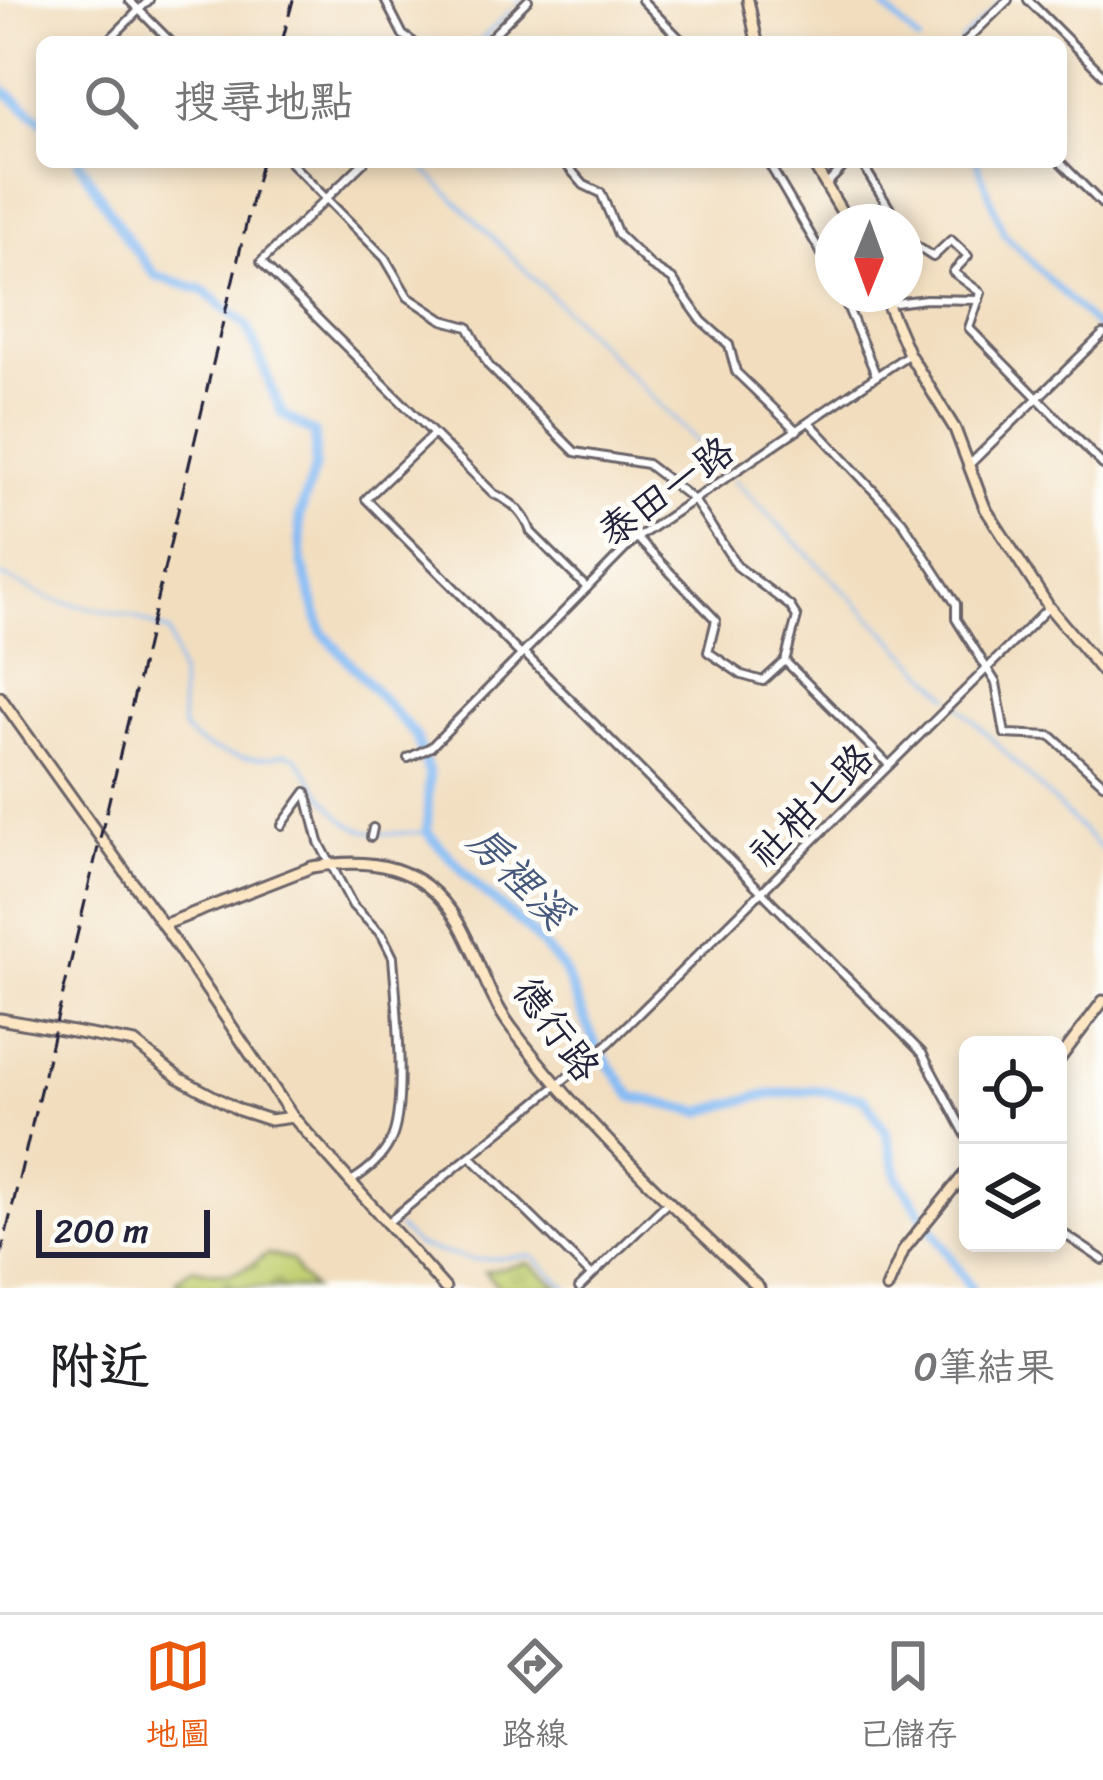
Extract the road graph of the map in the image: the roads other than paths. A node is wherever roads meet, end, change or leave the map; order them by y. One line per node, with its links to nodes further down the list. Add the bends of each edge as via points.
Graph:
1 (129, 0): 9 (street)
2 (149, 0): 9 (street)
3 (386, 0): 12 (street)
4 (528, 0): 13 (street)
5 (642, 0): 14 (street)
6 (748, 0): 15 (street)
7 (1008, 0): 16 (street)
8 (1028, 0): 17 (street)
9 (139, 10): 10 (street); 11 (street)
10 (113, 36)
11 (165, 36)
12 (404, 36)
13 (492, 36)
14 (677, 36)
15 (756, 36)
16 (970, 36)
17 (1064, 36)
18 (1067, 39): 19 (street)
19 (1103, 75)
20 (296, 168): 29 (street)
21 (358, 168): 29 (street)
22 (569, 168): 44 (street, via 602,193 618,234 672,279 723,338 736,372)
23 (772, 168): 33 (street)
24 (816, 168): 28 (street)
25 (842, 168): 28 (street)
26 (865, 168): 31 (street)
27 (1066, 168): 32 (street)
28 (826, 185): 30 (street)
29 (327, 199): 45 (street, via 261,262); 48 (street, via 385,258 408,297 468,328 489,367 575,452 647,464)
30 (837, 204)
31 (887, 204)
32 (1103, 205)
33 (815, 237)
34 (923, 250): 36 (street, via 933,256 951,240 968,256 953,272 981,292)
35 (923, 298): 36 (street)
36 (979, 300): 42 (street, via 969,328)
37 (849, 312): 41 (street)
38 (891, 312): 40 (street)
39 (1103, 334): 42 (street)
40 (909, 354): 41 (street, 泰田一路); 46 (street)
41 (875, 375): 43 (street, 泰田一路)
42 (1037, 399): 46 (street); 47 (street)
43 (810, 423): 44 (street, 泰田一路); 54 (street, via 902,521)
44 (797, 431): 48 (street, 泰田一路)
45 (433, 435): 50 (street, via 508,500); 52 (street, via 366,499)
46 (971, 464): 51 (street, via 985,508)
47 (1103, 465)
48 (694, 500): 49 (street, 泰田一路); 53 (street, via 737,566 797,617)
49 (637, 538): 50 (street, 泰田一路); 53 (street, via 716,620 708,652 764,681)
50 (587, 588): 52 (street, 泰田一路)
51 (1049, 607): 54 (street, 社柑七路); 55 (street)
52 (522, 654): 57 (street, 泰田一路, via 428,750); 62 (street)
53 (785, 661): 58 (street)
54 (986, 669): 58 (street, 社柑七路); 59 (street, via 1005,734 1052,736)
55 (1103, 672)
56 (0, 697): 63 (street)
57 (408, 758)
58 (889, 765): 62 (street, 社柑七路)
59 (1103, 783)
60 (282, 825): 61 (street, via 307,792)
61 (330, 864): 63 (street, 德行路); 67 (street, 德行路, via 404,873 455,913 498,1011); 72 (street, via 358,914 388,944 397,996 396,1126 367,1171)
62 (761, 892): 67 (street, 社柑七路); 69 (street, via 922,1053)
63 (163, 925): 68 (street)
64 (1103, 1001): 66 (street)
65 (0, 1019): 68 (street, via 135,1043 178,1078 239,1110)
66 (1067, 1049)
67 (558, 1085): 70 (street, 社柑七路); 73 (street, 德行路)
68 (293, 1117): 72 (street)
69 (959, 1122)
70 (471, 1157): 74 (street, 社柑七路); 77 (street)
71 (959, 1181): 81 (street, via 904,1249)
72 (348, 1184): 74 (street)
73 (668, 1202): 77 (street); 80 (street, 德行路)
74 (386, 1223): 78 (street)
75 (1067, 1236): 76 (street)
76 (1103, 1260)
77 (590, 1275): 79 (street)
78 (445, 1288)
79 (579, 1288)
80 (759, 1288)
81 (887, 1288)

